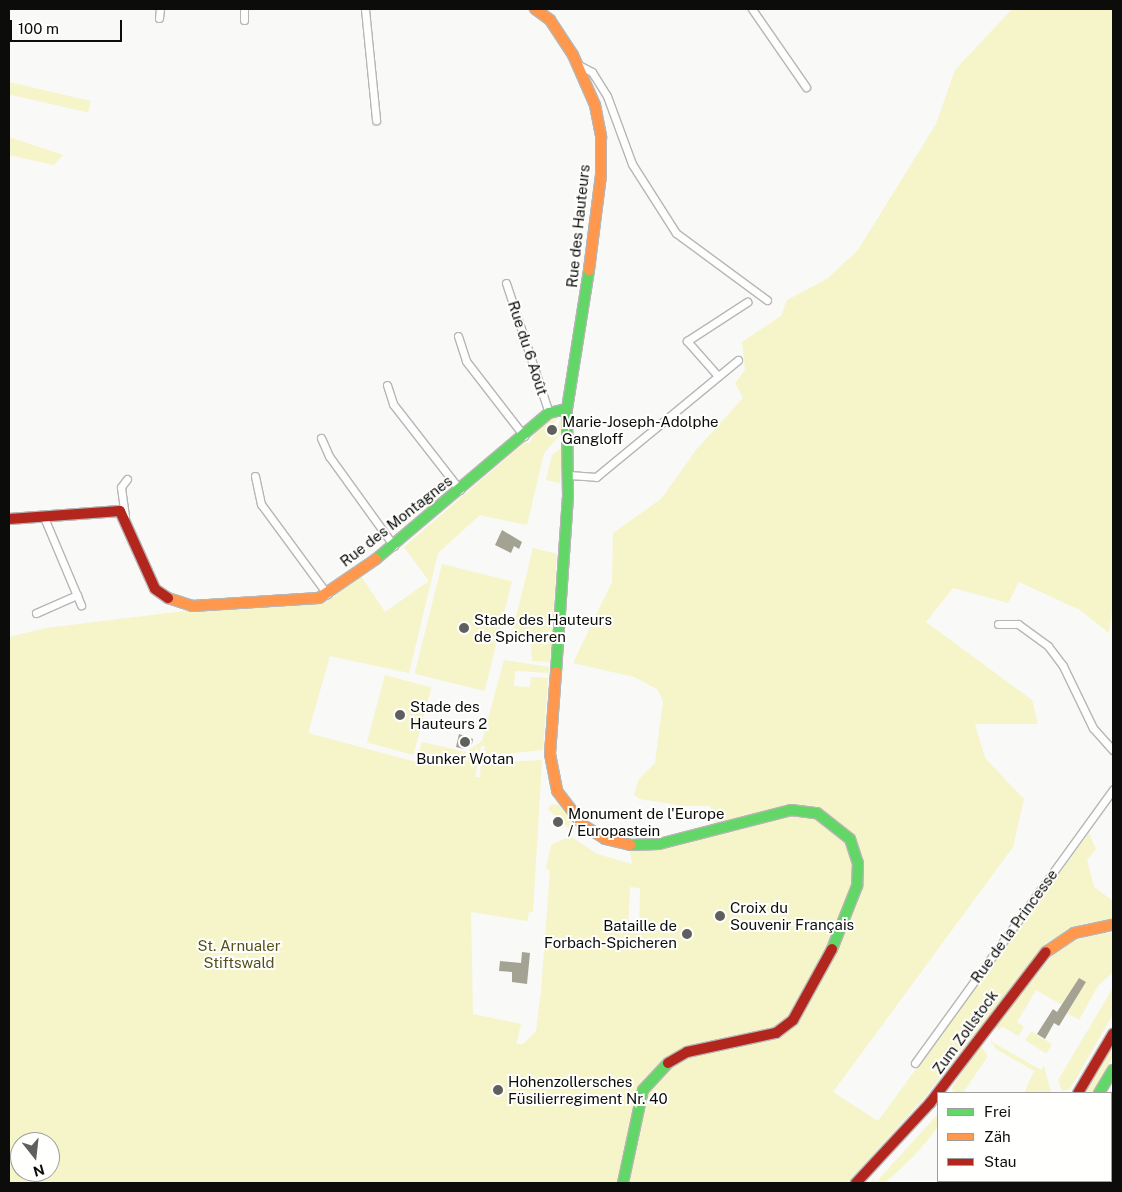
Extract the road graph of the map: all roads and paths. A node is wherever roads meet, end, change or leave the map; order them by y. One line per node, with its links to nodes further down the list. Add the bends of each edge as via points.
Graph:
1 (160, 9): 6 (street)
2 (244, 9): 7 (street)
3 (365, 9): 10 (street)
4 (535, 9): 8 (main road, Rue des Hauteurs, via 550,20)
5 (752, 9): 9 (street)
6 (159, 18)
7 (244, 20)
8 (577, 64): 12 (street, via 584,64 592,72 607,96 632,164 671,227); 18 (main road, Rue des Hauteurs, via 595,106 601,137 601,175)
9 (806, 87)
10 (376, 120)
11 (506, 283): 19 (street, Rue du 6 Août)
12 (767, 300)
13 (747, 302): 16 (street, via 687,341)
14 (458, 336): 20 (street, via 466,361)
15 (738, 360): 16 (street)
16 (718, 376): 22 (street, via 596,477)
17 (387, 385): 25 (street, via 393,404)
18 (567, 408): 19 (main road); 22 (main road, Rue des Hauteurs)
19 (549, 412): 20 (main road, Rue des Montagnes)
20 (524, 436): 25 (main road, Rue des Montagnes)
21 (321, 438): 29 (street, via 329,456)
22 (569, 470): 45 (main road, Rue des Hauteurs, via 550,754 557,791 570,811 583,826 605,839 645,846 769,814 791,810 817,813 830,820 850,839 858,863 857,886 848,913 823,970 793,1020 776,1033 687,1052 662,1066 643,1090)
23 (256, 476): 30 (street, via 261,504)
24 (127, 479): 27 (street, via 121,487)
25 (460, 490): 29 (main road, Rue des Montagnes)
26 (43, 515): 27 (main road, via 113,509); 28 (main road); 31 (street)
27 (125, 516): 30 (main road, Rue des Montagnes, via 156,589 171,600 192,606 313,599)
28 (9, 518)
29 (394, 546): 30 (main road, Rue des Montagnes)
30 (327, 594)
31 (77, 595): 32 (street); 33 (street)
32 (81, 605)
33 (36, 613)
34 (998, 624): 35 (street, via 1018,624 1048,646 1063,666 1093,728)
35 (1113, 750)
36 (1113, 789): 39 (street, Rue de la Princesse)
37 (1113, 925): 41 (main road, Zum Zollstock, via 1074,933 1049,948)
38 (1113, 1034): 42 (main road)
39 (915, 1063)
40 (1113, 1070): 43 (main road)
41 (938, 1092)
42 (1079, 1092)
43 (1101, 1092)
44 (937, 1094): 46 (main road, Zum Zollstock)
45 (623, 1183)
46 (856, 1183)

